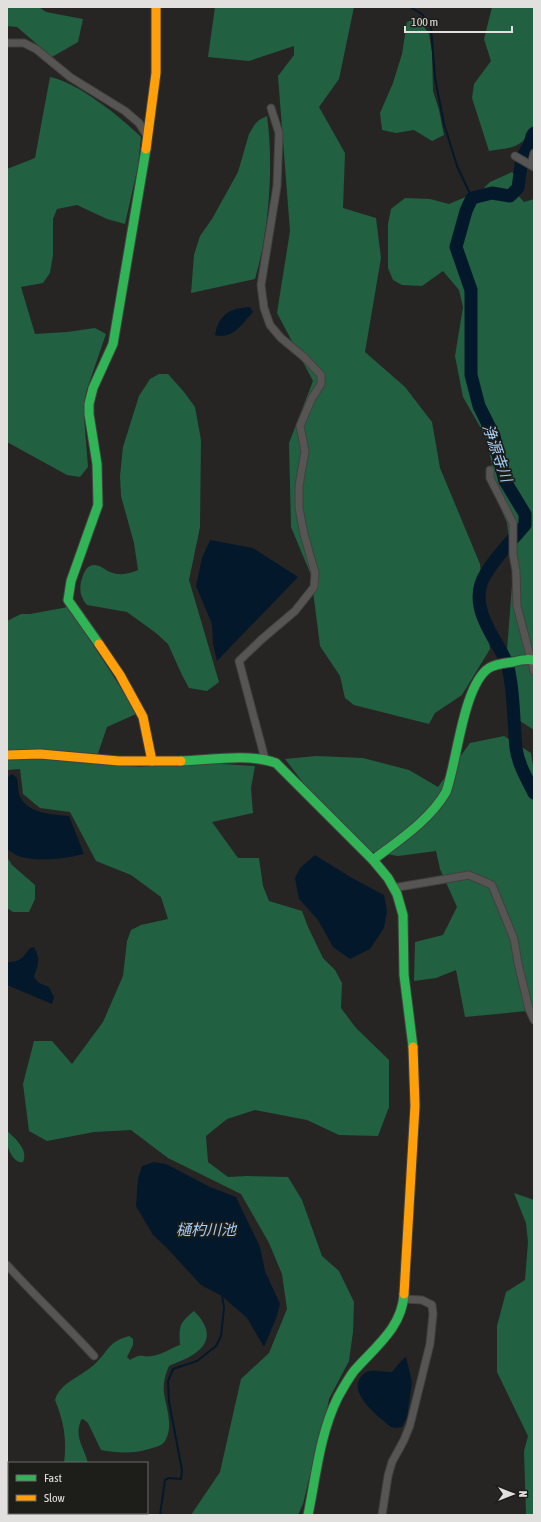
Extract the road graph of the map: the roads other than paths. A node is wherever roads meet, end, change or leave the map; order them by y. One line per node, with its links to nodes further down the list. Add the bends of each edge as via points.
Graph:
1 (156, 7): 4 (street, via 156,73)
2 (7, 43): 4 (street, via 24,43 36,49 70,77 125,111 140,123)
3 (271, 108): 12 (street, via 279,133 277,186 261,285 264,308 270,325 321,375 321,384 300,426 305,451 299,486 299,508 315,573 314,587 295,611 239,661)
4 (148, 137): 13 (street, via 113,344 93,388 89,404 97,464 98,505 71,581 68,600 134,699 143,717)
5 (534, 153): 7 (street)
6 (515, 156): 7 (street)
7 (532, 166)
8 (490, 470): 9 (street, via 490,478 513,523 517,606)
9 (529, 659): 10 (street); 14 (street, via 488,668 483,673 473,690 446,792 438,805 412,830)
10 (534, 671)
11 (7, 755): 13 (street, via 29,753 136,762)
12 (265, 759): 13 (street); 14 (street, via 276,763 295,779)
13 (152, 761)
14 (373, 860): 15 (street)
15 (393, 888): 16 (street, via 469,875 492,885 514,939 529,1009); 18 (street, via 403,915 404,975 414,1051 415,1106)
16 (534, 1020)
17 (7, 1265): 19 (street)
18 (404, 1299): 20 (street, via 390,1332 351,1374 331,1413); 21 (street, via 422,1300 432,1305 430,1344 410,1425 388,1476)
19 (94, 1356)
20 (308, 1515)
21 (382, 1515)

